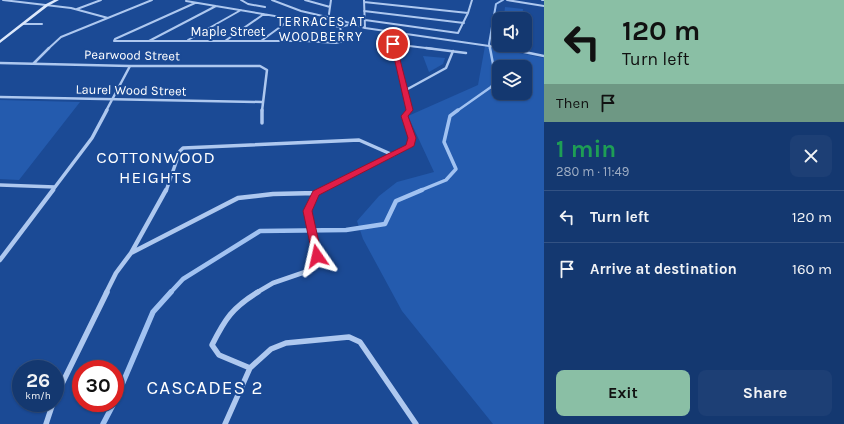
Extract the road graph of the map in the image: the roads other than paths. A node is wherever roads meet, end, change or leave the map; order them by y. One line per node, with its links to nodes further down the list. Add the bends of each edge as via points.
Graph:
1 (3, 0): 15 (street)
2 (57, 0): 15 (street)
3 (101, 0): 20 (street)
4 (152, 0): 26 (street)
5 (241, 0): 18 (street)
6 (272, 0): 32 (street, via 301,11)
7 (305, 0): 19 (street)
8 (331, 0): 19 (street)
9 (472, 0): 23 (street)
10 (507, 0): 17 (street)
11 (542, 0): 17 (street)
12 (186, 1): 14 (street)
13 (364, 1): 22 (street); 23 (street)
14 (195, 2): 16 (street); 40 (street, Maple Street, via 114,41)
15 (47, 5): 20 (street); 30 (street)
16 (216, 6): 21 (street); 40 (street)
17 (544, 6)
18 (265, 7)
19 (330, 7): 25 (street)
20 (76, 9): 26 (street)
21 (241, 10): 24 (street); 36 (street)
22 (364, 11): 28 (street); 29 (street)
23 (468, 13): 29 (street)
24 (265, 14): 27 (street); 37 (street)
25 (329, 14)
26 (108, 18): 46 (street, via 62,37)
27 (291, 19): 33 (street); 38 (street)
28 (365, 20): 29 (street, via 458,33); 34 (street)
29 (464, 23)
30 (23, 24): 31 (street); 39 (street)
31 (42, 24)
32 (353, 24): 33 (street); 34 (street)
33 (340, 27): 38 (street, Maple Street, via 343,41 341,43)
34 (365, 28): 44 (street, via 500,47)
35 (392, 39): 41 (street)
36 (186, 41): 37 (street, Maple Street); 40 (street, Maple Street)
37 (224, 41): 38 (street, Maple Street)
38 (261, 41)
39 (0, 42)
40 (148, 42)
41 (393, 44): 42 (street); 48 (street)
42 (453, 51): 43 (street); 48 (street, via 446,68)
43 (466, 53)
44 (544, 56)
45 (0, 63): 46 (street, Pearwood Street)
46 (34, 64): 47 (street, Pearwood Street)
47 (130, 66): 50 (street); 51 (street, Pearwood Street, via 260,66 266,70)
48 (404, 91): 53 (street, via 410,110 405,116 412,138 410,146)
49 (0, 97): 50 (street, Laurel Wood Street)
50 (113, 100): 51 (street, Laurel Wood Street); 55 (street, via 92,138)
51 (262, 102): 52 (street)
52 (262, 123)
53 (393, 155): 56 (street); 57 (street, via 359,140 183,148 168,187)
54 (0, 185): 55 (street)
55 (55, 187): 58 (street)
56 (316, 193): 57 (street, via 238,198); 59 (street, via 308,211 317,256 314,264 308,271 273,283 242,302 224,321 212,345 219,355)
57 (131, 253): 60 (street, via 116,273)
58 (0, 260)
59 (250, 368): 63 (street); 64 (street, via 271,349 286,343 349,337 360,342)
60 (64, 380)
61 (50, 412): 62 (street)
62 (46, 424)
63 (225, 424)
64 (416, 424)

